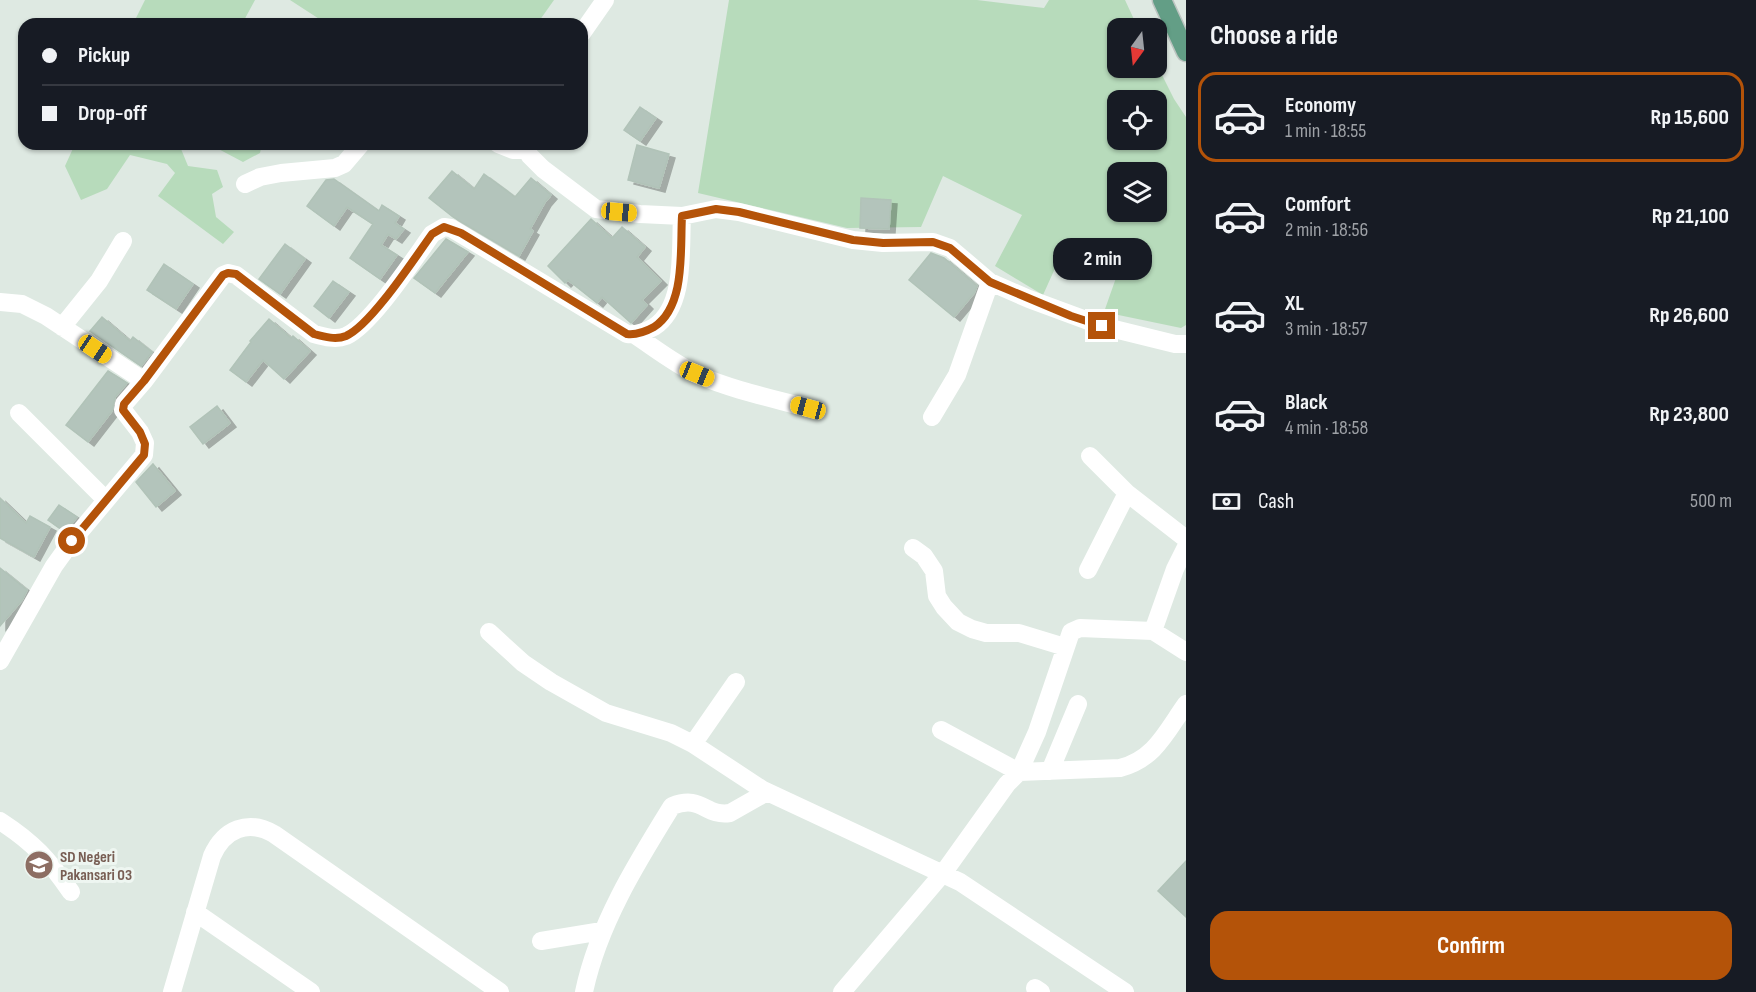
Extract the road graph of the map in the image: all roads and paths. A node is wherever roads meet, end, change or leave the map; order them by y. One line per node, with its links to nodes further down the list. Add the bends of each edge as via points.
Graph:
1 (605, 0): 3 (street)
2 (1162, 0): 4 (main road)
3 (588, 24)
4 (1186, 52)
5 (356, 150): 7 (street, via 335,168 281,173)
6 (527, 150): 8 (street, via 543,169 596,209)
7 (245, 184)
8 (686, 215): 10 (street, via 716,209 853,240 933,242 950,248); 13 (street, via 672,306 659,323)
9 (123, 241): 12 (street, via 99,282)
10 (990, 282): 14 (street, via 1102,326); 18 (street, via 957,375)
11 (0, 302): 12 (street, via 22,304)
12 (62, 327): 15 (street)
13 (635, 335): 15 (street, via 627,334 461,233 444,227 432,234 369,318 345,337 314,334 236,274 223,275); 16 (street, via 674,363 706,378)
14 (1186, 344)
15 (144, 381): 21 (street, via 123,407 140,432 145,452)
16 (808, 408)
17 (19, 413): 21 (street)
18 (932, 417)
19 (1090, 456): 20 (street)
20 (1127, 493): 22 (street); 25 (street)
21 (106, 500): 30 (street, via 54,566)
22 (1186, 539)
23 (913, 548): 28 (street, via 934,571 937,596 958,622 986,633 1019,633)
24 (1186, 548): 26 (street, via 1174,569)
25 (1088, 570)
26 (1153, 631): 28 (street, via 1080,628 1071,632); 29 (street)
27 (489, 632): 35 (street, via 523,663 606,713)
28 (1065, 647): 37 (street, via 1037,732)
29 (1186, 652)
30 (0, 662)
31 (736, 682): 35 (street)
32 (1078, 704): 36 (street)
33 (1186, 704): 36 (street, via 1157,745 1134,765)
34 (941, 730): 37 (street)
35 (693, 744): 38 (street)
36 (1050, 771): 37 (street)
37 (1019, 772): 40 (street)
38 (767, 792): 40 (street); 43 (street, via 724,814 687,801 672,806)
39 (0, 821): 41 (street, via 50,861)
40 (944, 872): 49 (street); 50 (street)
41 (71, 892)
42 (195, 912): 45 (street); 46 (street); 47 (street, via 212,856 221,840 246,827 266,829)
43 (602, 931): 44 (street); 48 (street)
44 (541, 941)
45 (172, 992)
46 (310, 992)
47 (500, 992)
48 (584, 992)
49 (842, 992)
50 (1125, 992)

